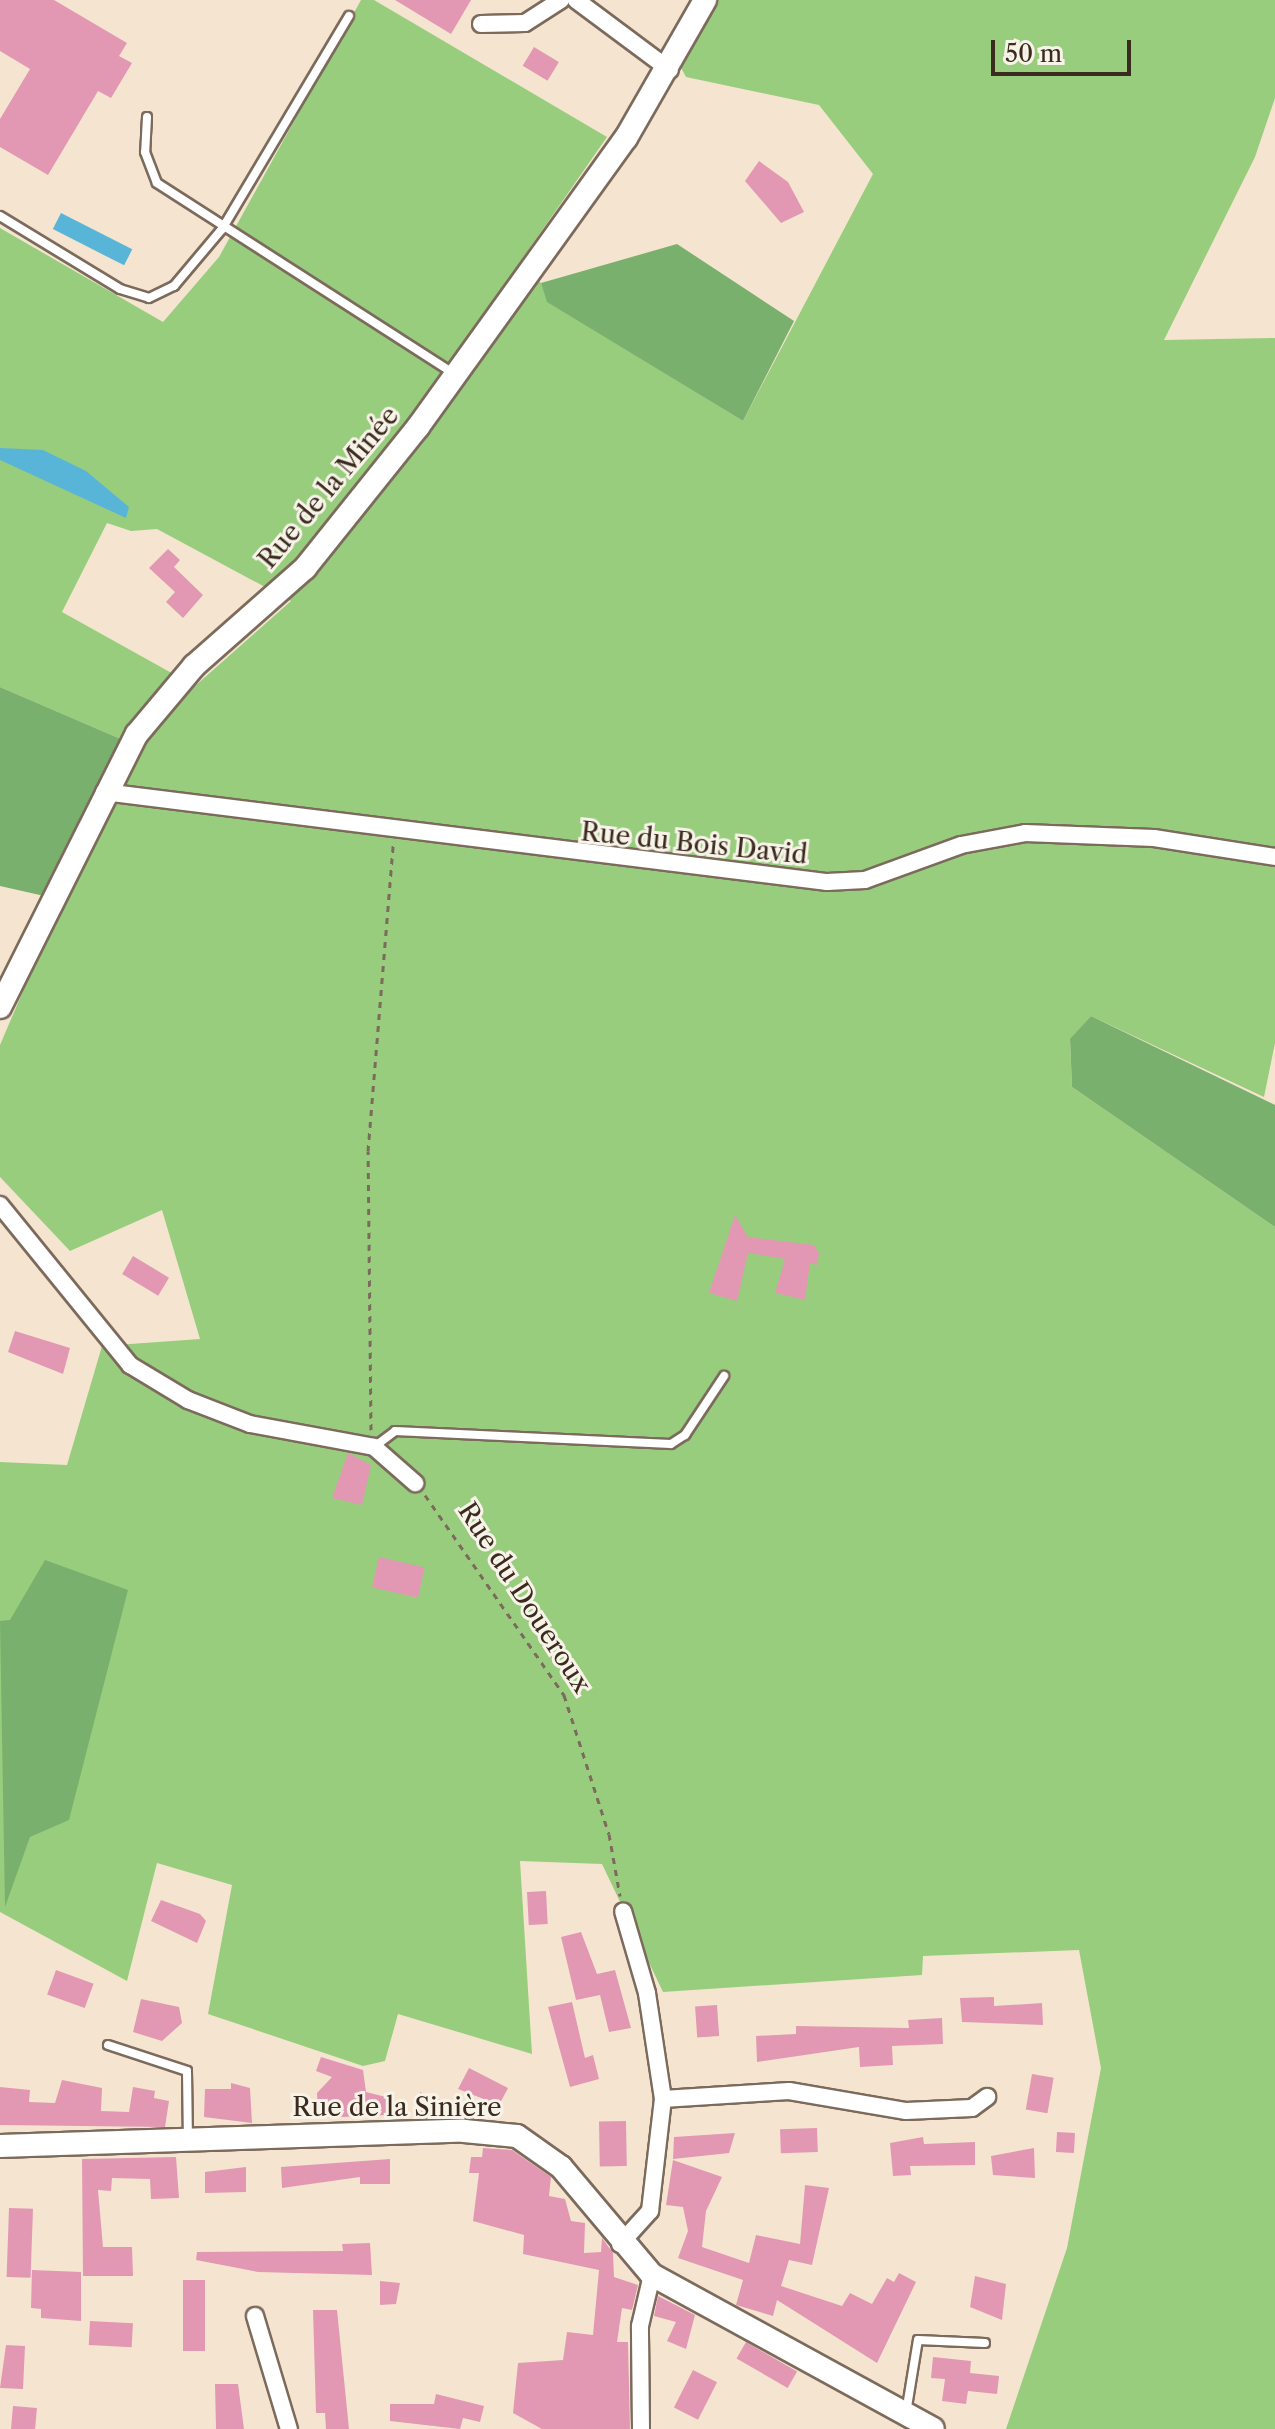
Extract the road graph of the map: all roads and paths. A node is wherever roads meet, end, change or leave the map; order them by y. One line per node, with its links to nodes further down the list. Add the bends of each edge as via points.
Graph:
1 (561, 0): 5 (street, via 525,23)
2 (576, 0): 6 (street)
3 (705, 0): 6 (street, Rue de la Minée)
4 (349, 16): 9 (lane)
5 (481, 24)
6 (670, 70): 10 (street, Rue de la Minée)
7 (147, 117): 9 (lane, via 145,152 157,183)
8 (0, 216): 9 (lane, via 120,289 149,298 174,286)
9 (222, 229): 10 (lane)
10 (456, 375): 11 (street, Rue de la Minée, via 305,568 194,666 137,734)
11 (104, 792): 12 (street, Rue du Bois David); 14 (street, Rue de la Minée)
12 (394, 831): 13 (street, Rue du Bois David, via 827,882 865,880 961,845 1025,833 1154,838); 17 (path, via 368,1151 374,1425)
13 (1275, 857)
14 (0, 1007)
15 (0, 1205): 17 (street, via 130,1365 188,1400 250,1424)
16 (724, 1376): 17 (lane, via 685,1435 671,1444 395,1431)
17 (370, 1446): 18 (street)
18 (415, 1483): 19 (path, Rue du Doueroux, via 564,1695 609,1834)
19 (623, 1911): 22 (street, via 647,1993)
20 (108, 2045): 23 (lane, via 187,2071)
21 (987, 2097): 22 (street, via 972,2108 906,2111 789,2091)
22 (663, 2099): 25 (street, via 650,2211)
23 (188, 2140): 24 (street, Rue de la Sinière); 25 (street, Rue de la Sinière, via 517,2136 561,2167)
24 (0, 2146)
25 (620, 2244): 26 (street, Rue de la Sinière)
26 (652, 2275): 29 (street, Rue de la Sinière); 31 (street, via 640,2326)
27 (255, 2316): 30 (street)
28 (985, 2343): 29 (lane, via 918,2340)
29 (906, 2414): 32 (street, Rue de la Sinière)
30 (289, 2429)
31 (641, 2429)
32 (933, 2429)

